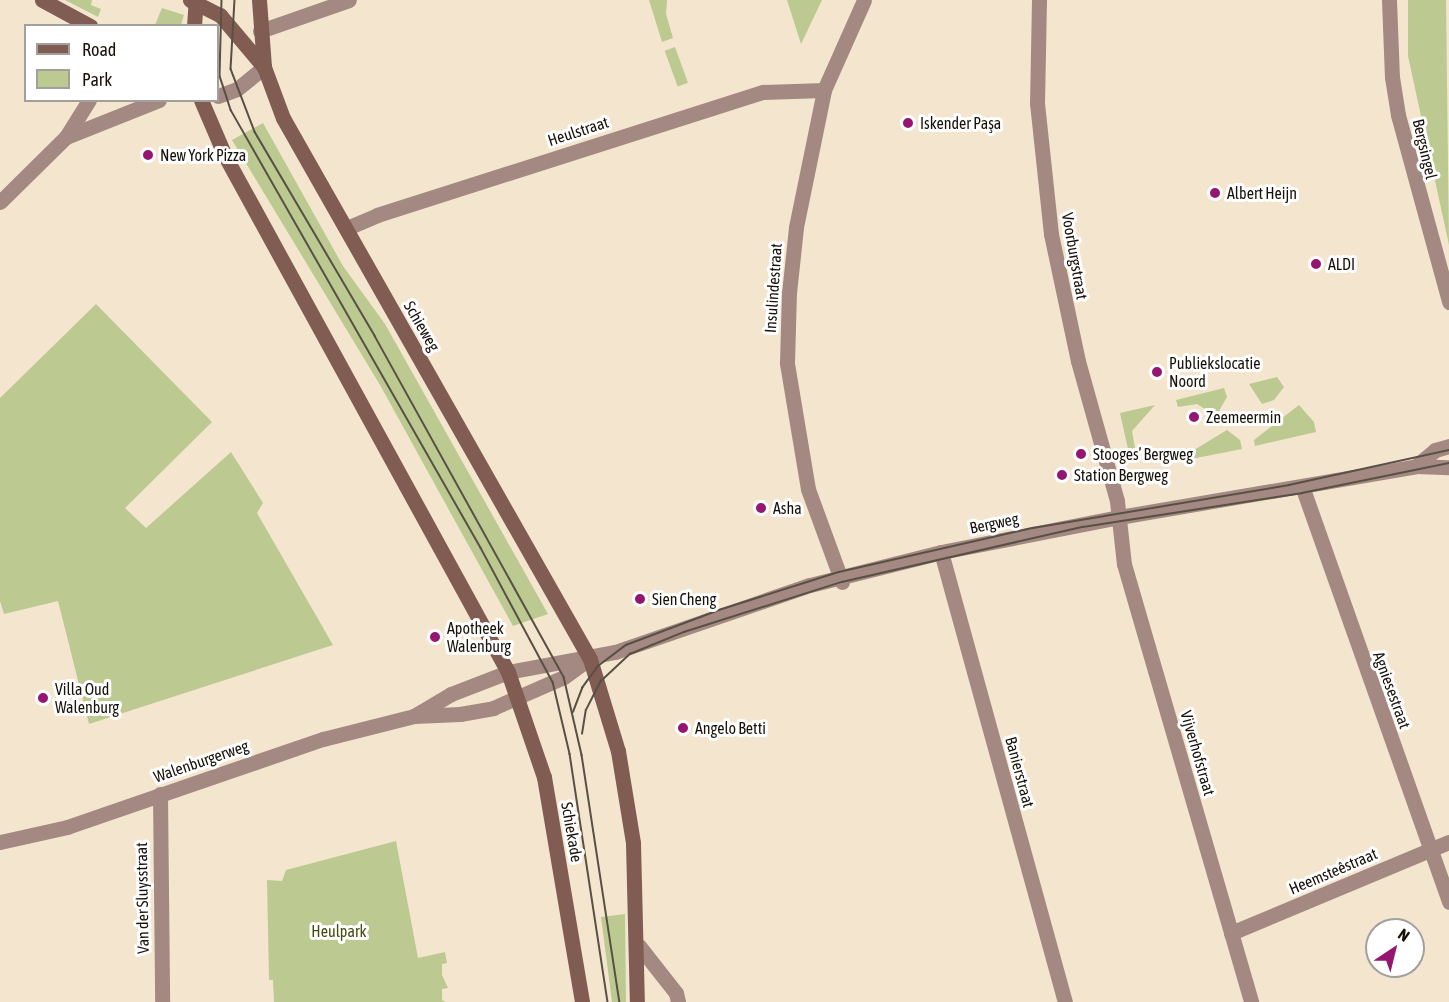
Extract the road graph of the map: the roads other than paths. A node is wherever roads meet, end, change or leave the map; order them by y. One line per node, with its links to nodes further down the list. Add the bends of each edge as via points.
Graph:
1 (42, 0): 8 (main road)
2 (194, 0): 9 (main road); 11 (main road, via 220,15)
3 (259, 0): 10 (main road, Schieweg)
4 (349, 0): 10 (street)
5 (864, 0): 12 (street, Insulindestraat)
6 (1039, 0): 25 (street, Voorburgstraat, via 1037,103 1051,234 1078,362)
7 (1389, 0): 20 (street, Bergsingel, via 1392,77 1398,115)
8 (86, 24)
9 (194, 24)
10 (260, 31): 11 (main road, Schieweg)
11 (264, 67): 13 (street, via 237,89); 19 (main road, Schieweg, via 283,118)
12 (824, 90): 19 (street, Heulstraat, via 764,92); 27 (street, Insulindestraat, via 796,227 786,363 808,489)
13 (219, 96)
14 (88, 102): 17 (street)
15 (154, 102): 17 (street)
16 (202, 102): 29 (main road, via 225,156)
17 (66, 137): 18 (street)
18 (0, 202)
19 (347, 228): 28 (main road, Schieweg)
20 (1449, 302)
21 (1449, 446): 22 (street, Bergweg, via 1436,450)
22 (1416, 466): 23 (street, Bergweg); 24 (street, Bergweg)
23 (1449, 467)
24 (1303, 489): 25 (street, Bergweg); 35 (street, Agniesestraat)
25 (1119, 515): 26 (street, Bergweg); 37 (street, Vijverhofstraat, via 1124,564)
26 (941, 552): 27 (street, Bergweg); 43 (street, Banierstraat)
27 (842, 579): 28 (street, Bergweg)
28 (590, 659): 29 (street, Walenburgerweg); 30 (street, Walenburgerweg, via 564,677); 38 (main road, via 618,751 633,843)
29 (508, 672): 30 (main road, Schiekade); 31 (street, Walenburgerweg, via 451,694)
30 (517, 695): 31 (street, Walenburgerweg, via 493,708); 40 (main road, Schiekade, via 544,777)
31 (414, 716): 32 (street, Walenburgerweg, via 323,739)
32 (160, 794): 33 (street, Walenburgerweg, via 67,827); 39 (street, Van der Sluysstraat)
33 (0, 842)
34 (1449, 842): 35 (street, Heemsteêstraat)
35 (1430, 850): 36 (street, Agniesestraat); 37 (street, Heemsteêstraat)
36 (1449, 902)
37 (1232, 933): 44 (street, Vijverhofstraat)
38 (639, 946): 41 (main road); 42 (street, via 676,993)
39 (162, 1002)
40 (582, 1002)
41 (637, 1002)
42 (678, 1002)
43 (1065, 1002)
44 (1251, 1002)

